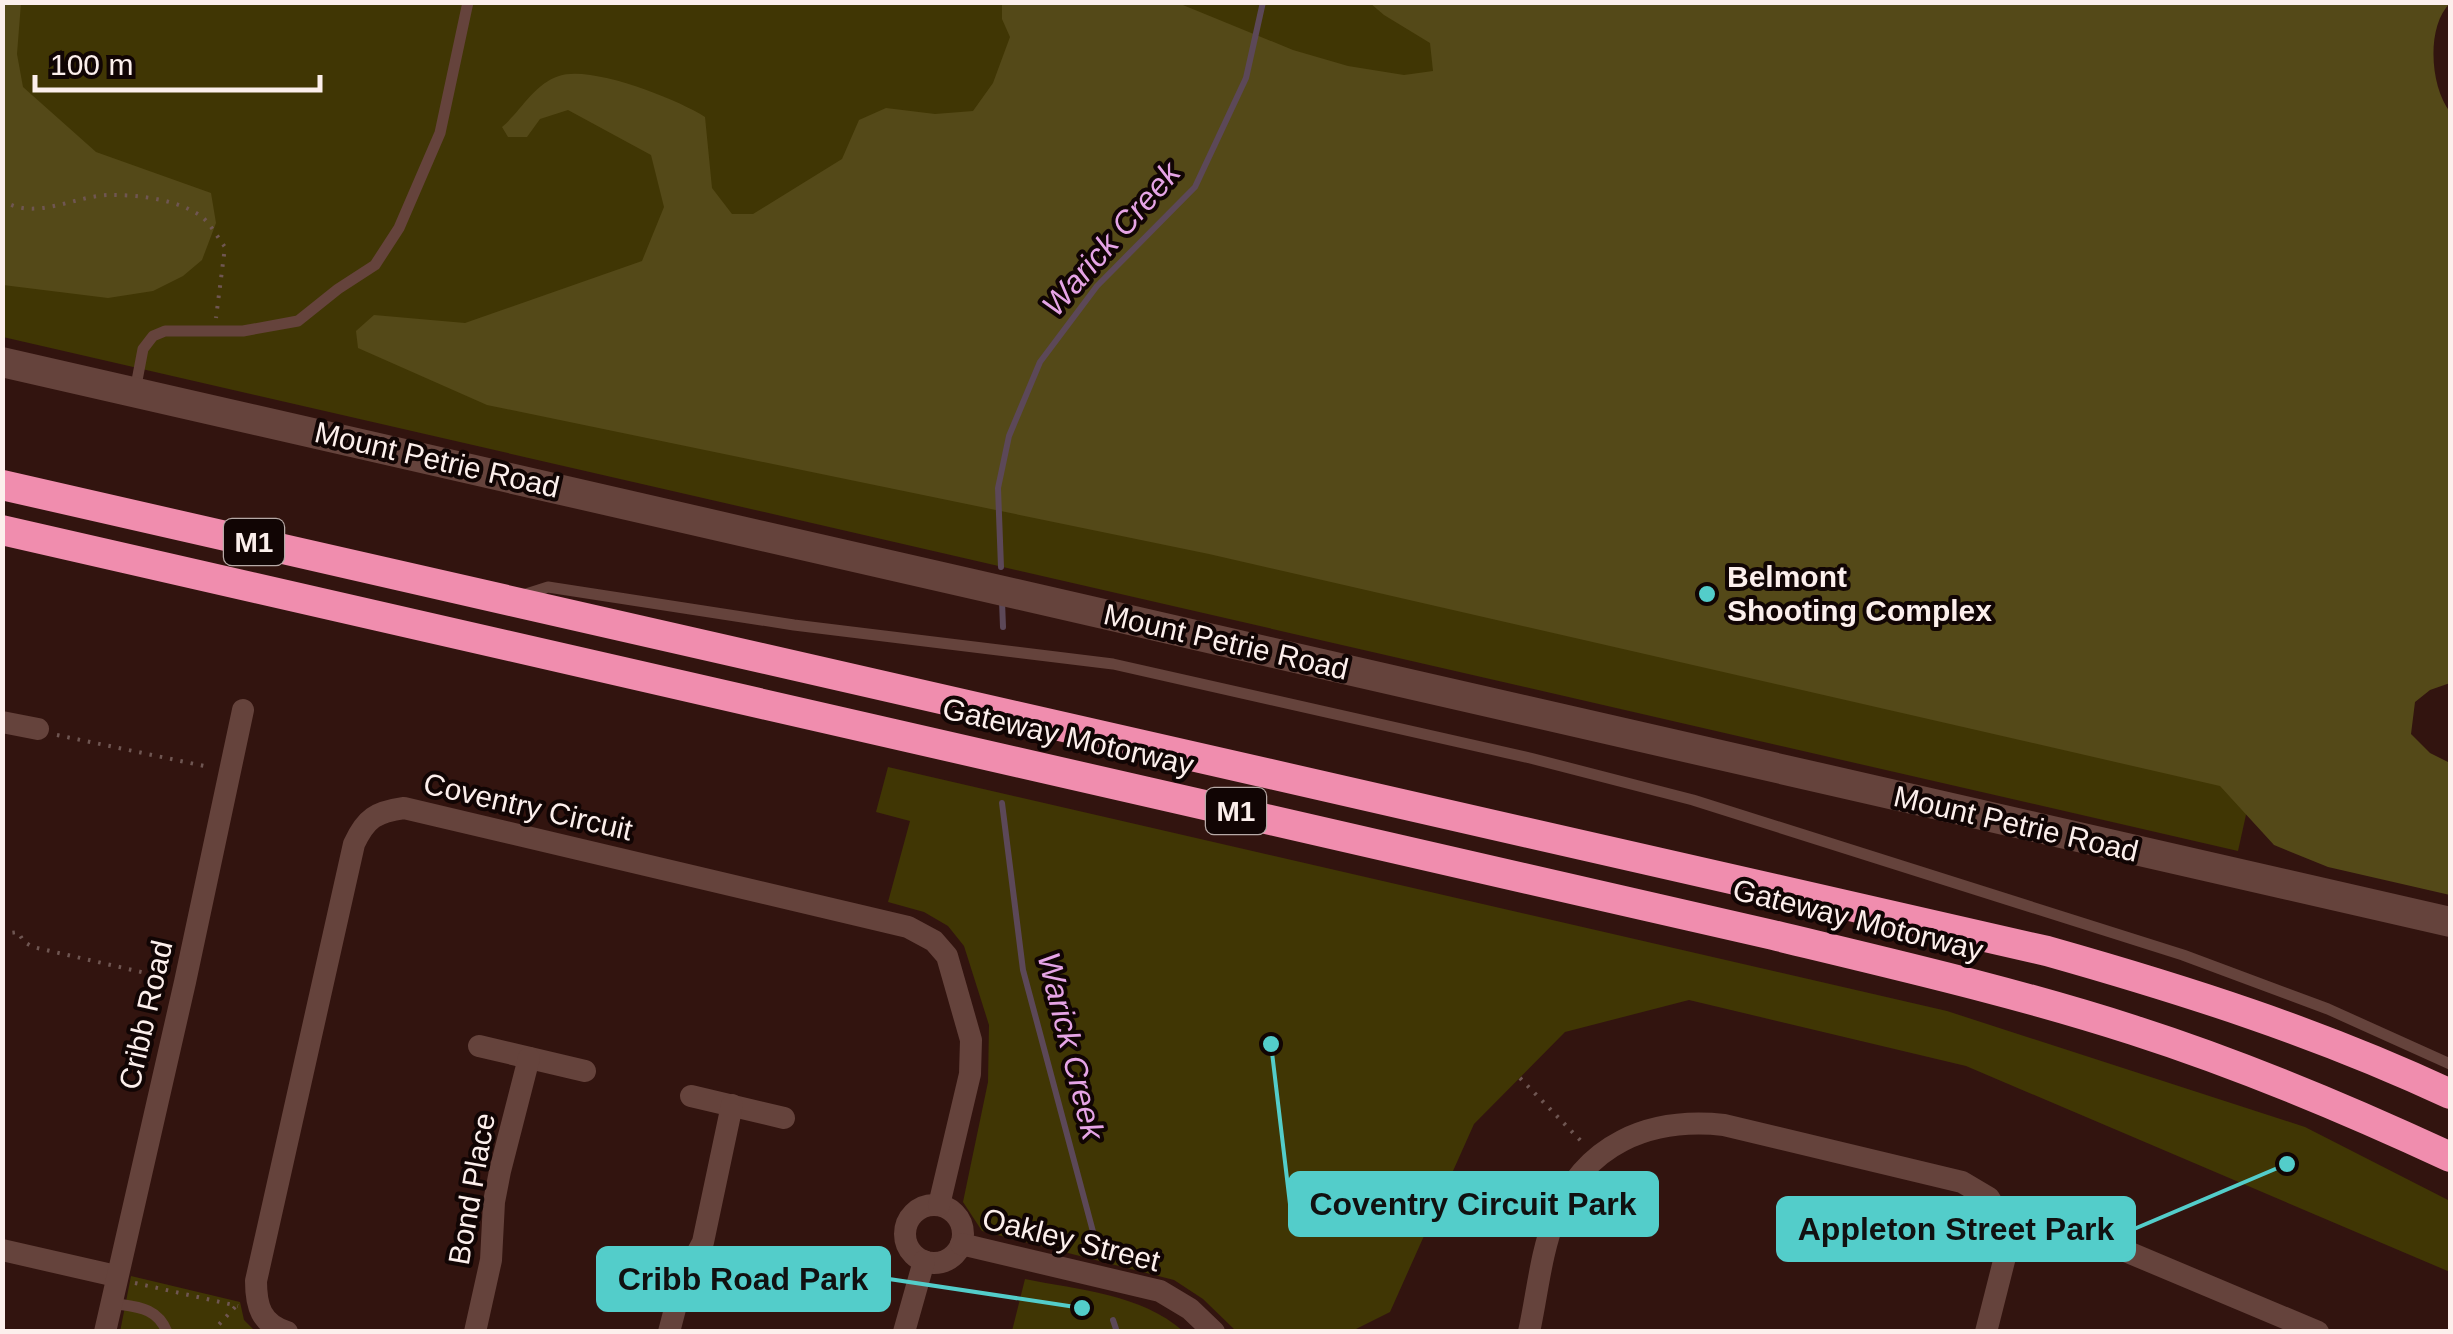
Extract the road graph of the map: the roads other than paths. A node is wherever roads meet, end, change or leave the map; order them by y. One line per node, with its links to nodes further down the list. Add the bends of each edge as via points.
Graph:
1 (468, 2): 3 (lane, via 440,132 399,228 375,265 298,321 153,336 143,349)
2 (2, 362): 3 (street, Mount Petrie Road)
3 (135, 391): 10 (street, Mount Petrie Road)
4 (2, 485): 6 (highway, Gateway Motorway / M1)
5 (2, 530): 19 (highway, Gateway Motorway / M1, via 1978,985 2252,1071)
6 (504, 601): 13 (lane, via 548,587 812,628 1114,664 1530,758 1694,800 2183,955); 15 (highway, Gateway Motorway / M1, via 2046,951 2228,1004)
7 (243, 710): 25 (street, Cribb Road)
8 (2, 722): 9 (street)
9 (38, 729)
10 (2450, 922)
11 (479, 1046): 12 (street)
12 (529, 1058): 14 (street); 30 (street, Bond Place, via 500,1171)
13 (2450, 1064)
14 (585, 1071)
15 (2450, 1094)
16 (691, 1096): 17 (street)
17 (732, 1105): 18 (street); 31 (street, via 704,1242 682,1282)
18 (784, 1118)
19 (2450, 1157)
20 (939, 1205): 22 (street, via 959,1219); 24 (street, via 918,1209 906,1226 908,1247); 29 (street, Coventry Circuit, via 970,1074 971,1040 947,956 934,941 908,927 424,812 378,812 354,844 256,1281 262,1317)
21 (2004, 1224): 34 (street, via 1989,1198 1962,1182 1724,1125 1688,1121 1654,1128 1596,1156 1578,1176 1554,1218); 35 (street, via 2006,1253); 36 (street, via 2054,1221)
22 (961, 1244): 24 (street, via 946,1260); 33 (street, Oakley Street, via 1160,1291)
23 (2, 1250): 25 (street)
24 (924, 1261): 32 (street)
25 (116, 1276): 26 (street, Cribb Road)
26 (111, 1303): 27 (street, Cribb Road); 28 (lane, via 146,1308)
27 (104, 1332)
28 (167, 1332)
29 (287, 1332)
30 (475, 1332)
31 (670, 1332)
32 (904, 1332)
33 (1214, 1332)
34 (1528, 1332)
35 (1986, 1332)
36 (2318, 1332)

